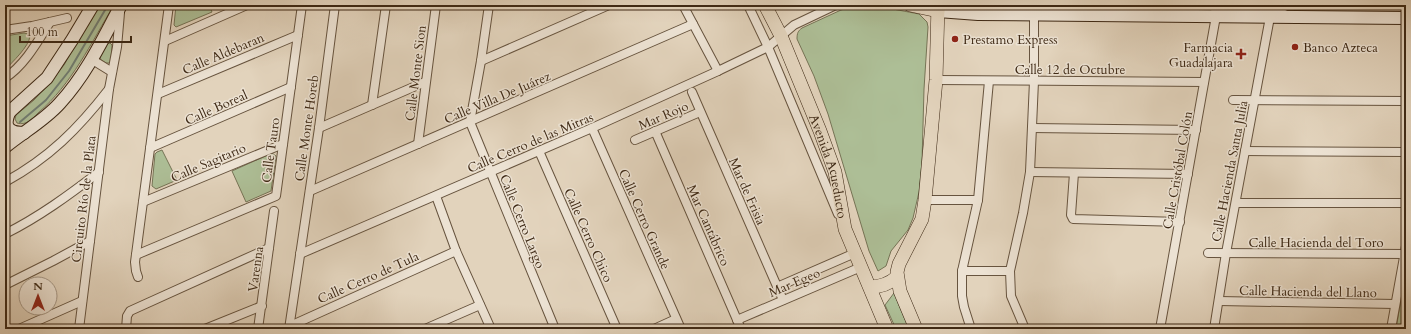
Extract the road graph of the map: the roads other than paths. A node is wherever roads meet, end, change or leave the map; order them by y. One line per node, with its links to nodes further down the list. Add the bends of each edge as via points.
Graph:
1 (93, 5): 49 (main road, via 47,78)
2 (169, 5): 28 (street)
3 (247, 5): 28 (street)
4 (302, 5): 26 (street, Calle Tauro)
5 (335, 5): 51 (street, Calle Monte Horeb)
6 (386, 5): 47 (street)
7 (436, 5): 38 (street, Calle Monte Sion)
8 (488, 5): 31 (street)
9 (609, 5): 31 (street)
10 (683, 5): 24 (street)
11 (748, 5): 29 (street)
12 (765, 5): 27 (main road, Avenida Acueducto)
13 (836, 5): 27 (street, Calle Cerro de las Mitras, via 794,25)
14 (910, 5): 17 (main road)
15 (1284, 5): 18 (main road, via 1223,6)
16 (120, 6): 30 (main road); 33 (street, Circuito Río de la Plata, via 118,47)
17 (938, 8): 19 (main road, via 978,14); 35 (main road)
18 (1212, 12): 19 (main road); 20 (main road); 39 (street, Calle Cristóbal Colón)
19 (1034, 14): 37 (street)
20 (1270, 17): 22 (main road); 45 (street, Calle Hacienda Santa Julia)
21 (67, 18): 23 (street)
22 (1406, 18)
23 (50, 22): 25 (street); 34 (street, via 34,47)
24 (693, 24): 32 (street); 50 (street, Calle Villa De Juárez)
25 (5, 30)
26 (298, 35): 40 (street, Calle Tauro); 43 (street, Calle Aldebaran)
27 (781, 36): 29 (street, Calle Cerro de las Mitras); 80 (main road, Avenida Acueducto, via 835,172)
28 (165, 41): 43 (street)
29 (768, 47): 32 (street, Calle Cerro de las Mitras); 80 (street)
30 (91, 60): 33 (street); 56 (main road, via 60,104)
31 (481, 61): 50 (street)
32 (718, 71): 52 (street, Calle Cerro de las Mitras)
33 (112, 72): 41 (street, Circuito Río de la Plata)
34 (5, 78)
35 (936, 80): 36 (street, Calle 12 de Octubre); 73 (main road)
36 (989, 81): 37 (street, Calle 12 de Octubre); 74 (street)
37 (1034, 81): 39 (street, Calle 12 de Octubre); 53 (street)
38 (425, 82): 47 (street); 59 (street, Calle Monte Sion)
39 (1204, 82): 54 (street, Calle Cristóbal Colón)
40 (290, 87): 58 (street, Calle Tauro); 61 (street, Calle Boreal)
41 (109, 89): 65 (street, Circuito Río de la Plata); 70 (street, via 67,138 33,165)
42 (692, 92): 48 (street, Mar de Frisia)
43 (158, 94): 61 (street)
44 (1233, 100): 45 (street)
45 (1255, 100): 46 (street); 63 (street, Calle Hacienda Santa Julia)
46 (1406, 101)
47 (372, 105): 51 (street)
48 (700, 112): 55 (street, Mar Rojo); 97 (street, Mar de Frisia)
49 (6, 114): 56 (main road, via 8,127)
50 (470, 122): 59 (street, Calle Villa De Juárez); 66 (street, Calle Cerro Largo)
51 (319, 128): 71 (street, Calle Monte Horeb)
52 (592, 128): 62 (street, Calle Cerro de las Mitras); 107 (street, Calle Cerro Grande)
53 (1032, 128): 54 (street); 67 (street)
54 (1196, 130): 69 (street, Calle Cristóbal Colón)
55 (655, 131): 57 (street, Mar Rojo); 108 (street, Mar Cantábrico)
56 (24, 133): 60 (main road)
57 (635, 140)
58 (283, 144): 75 (street, Calle Sagitario); 89 (street, Calle Tauro, via 275,197)
59 (418, 144): 71 (street, Calle Villa De Juárez)
60 (5, 147)
61 (150, 148): 75 (street)
62 (539, 151): 66 (street, Calle Cerro de las Mitras); 119 (street, Calle Cerro Chico)
63 (1245, 151): 64 (street); 76 (street, Calle Hacienda Santa Julia)
64 (1406, 152)
65 (99, 172): 81 (street, via 40,215); 82 (street, Circuito Río de la Plata)
66 (490, 172): 72 (street, Calle Cerro de las Mitras); 118 (street, Calle Cerro Largo)
67 (1030, 172): 68 (street); 93 (street)
68 (1074, 173): 69 (street); 79 (street, via 1071,215 1073,220)
69 (1188, 174): 79 (street, Calle Cristóbal Colón)
70 (5, 182)
71 (310, 191): 90 (street, Calle Monte Horeb)
72 (436, 196): 84 (street); 90 (street, Calle Cerro de las Mitras)
73 (925, 200): 74 (street); 95 (main road, via 922,219 899,264)
74 (978, 200): 92 (street)
75 (143, 202): 89 (street)
76 (1236, 203): 77 (street); 88 (street, Calle Hacienda Santa Julia)
77 (1406, 203)
78 (274, 211): 83 (street, Varenna)
79 (1180, 222): 126 (street, Calle Cristóbal Colón)
80 (844, 229): 86 (main road, Avenida Acueducto)
81 (5, 234)
82 (90, 240): 96 (street); 101 (street, Circuito Río de la Plata)
83 (269, 248): 106 (street, Varenna); 113 (street, via 130,310)
84 (456, 251): 105 (street); 109 (street, Calle Cerro de Tula)
85 (1406, 251): 88 (street, Calle Hacienda del Toro); 104 (street)
86 (855, 253): 91 (main road, Avenida Acueducto); 97 (street, Mar Egeo)
87 (1208, 253): 88 (street, Calle Hacienda del Toro)
88 (1226, 253): 103 (street, Calle Hacienda Santa Julia)
89 (136, 254): 94 (street, via 135,267)
90 (300, 254): 109 (street, Calle Monte Horeb)
91 (861, 267): 98 (main road, Avenida Acueducto); 100 (street, Mar Egeo)
92 (962, 271): 93 (street); 110 (street, via 962,296)
93 (1010, 271): 125 (street, via 1009,291)
94 (138, 277)
95 (897, 277): 98 (main road, via 882,286); 99 (main road)
96 (5, 285)
97 (777, 287): 100 (street, Mar de Frisia)
98 (870, 287): 102 (main road, Avenida Acueducto)
99 (900, 291): 102 (main road, via 885,291); 124 (main road)
100 (783, 300): 108 (street, Mar Egeo)
101 (82, 302): 111 (street); 112 (street, Circuito Río de la Plata)
102 (876, 302): 123 (main road, Avenida Acueducto)
103 (1219, 302): 104 (street, Calle Hacienda del Llano); 127 (street, Calle Hacienda Santa Julia)
104 (1395, 304): 128 (street)
105 (480, 305): 116 (street); 117 (street)
106 (262, 306): 114 (street); 115 (street, Varenna)
107 (676, 319): 120 (street); 121 (street, Calle Cerro Grande)
108 (737, 320): 122 (street, Mar Cantábrico)
109 (289, 327)
110 (970, 328)
111 (19, 329)
112 (79, 329)
113 (126, 329)
114 (205, 329)
115 (258, 329)
116 (425, 329)
117 (491, 329)
118 (555, 329)
119 (618, 329)
120 (654, 329)
121 (681, 329)
122 (741, 329)
123 (888, 329)
124 (916, 329)
125 (1025, 329)
126 (1160, 329)
127 (1214, 329)
128 (1391, 329)

